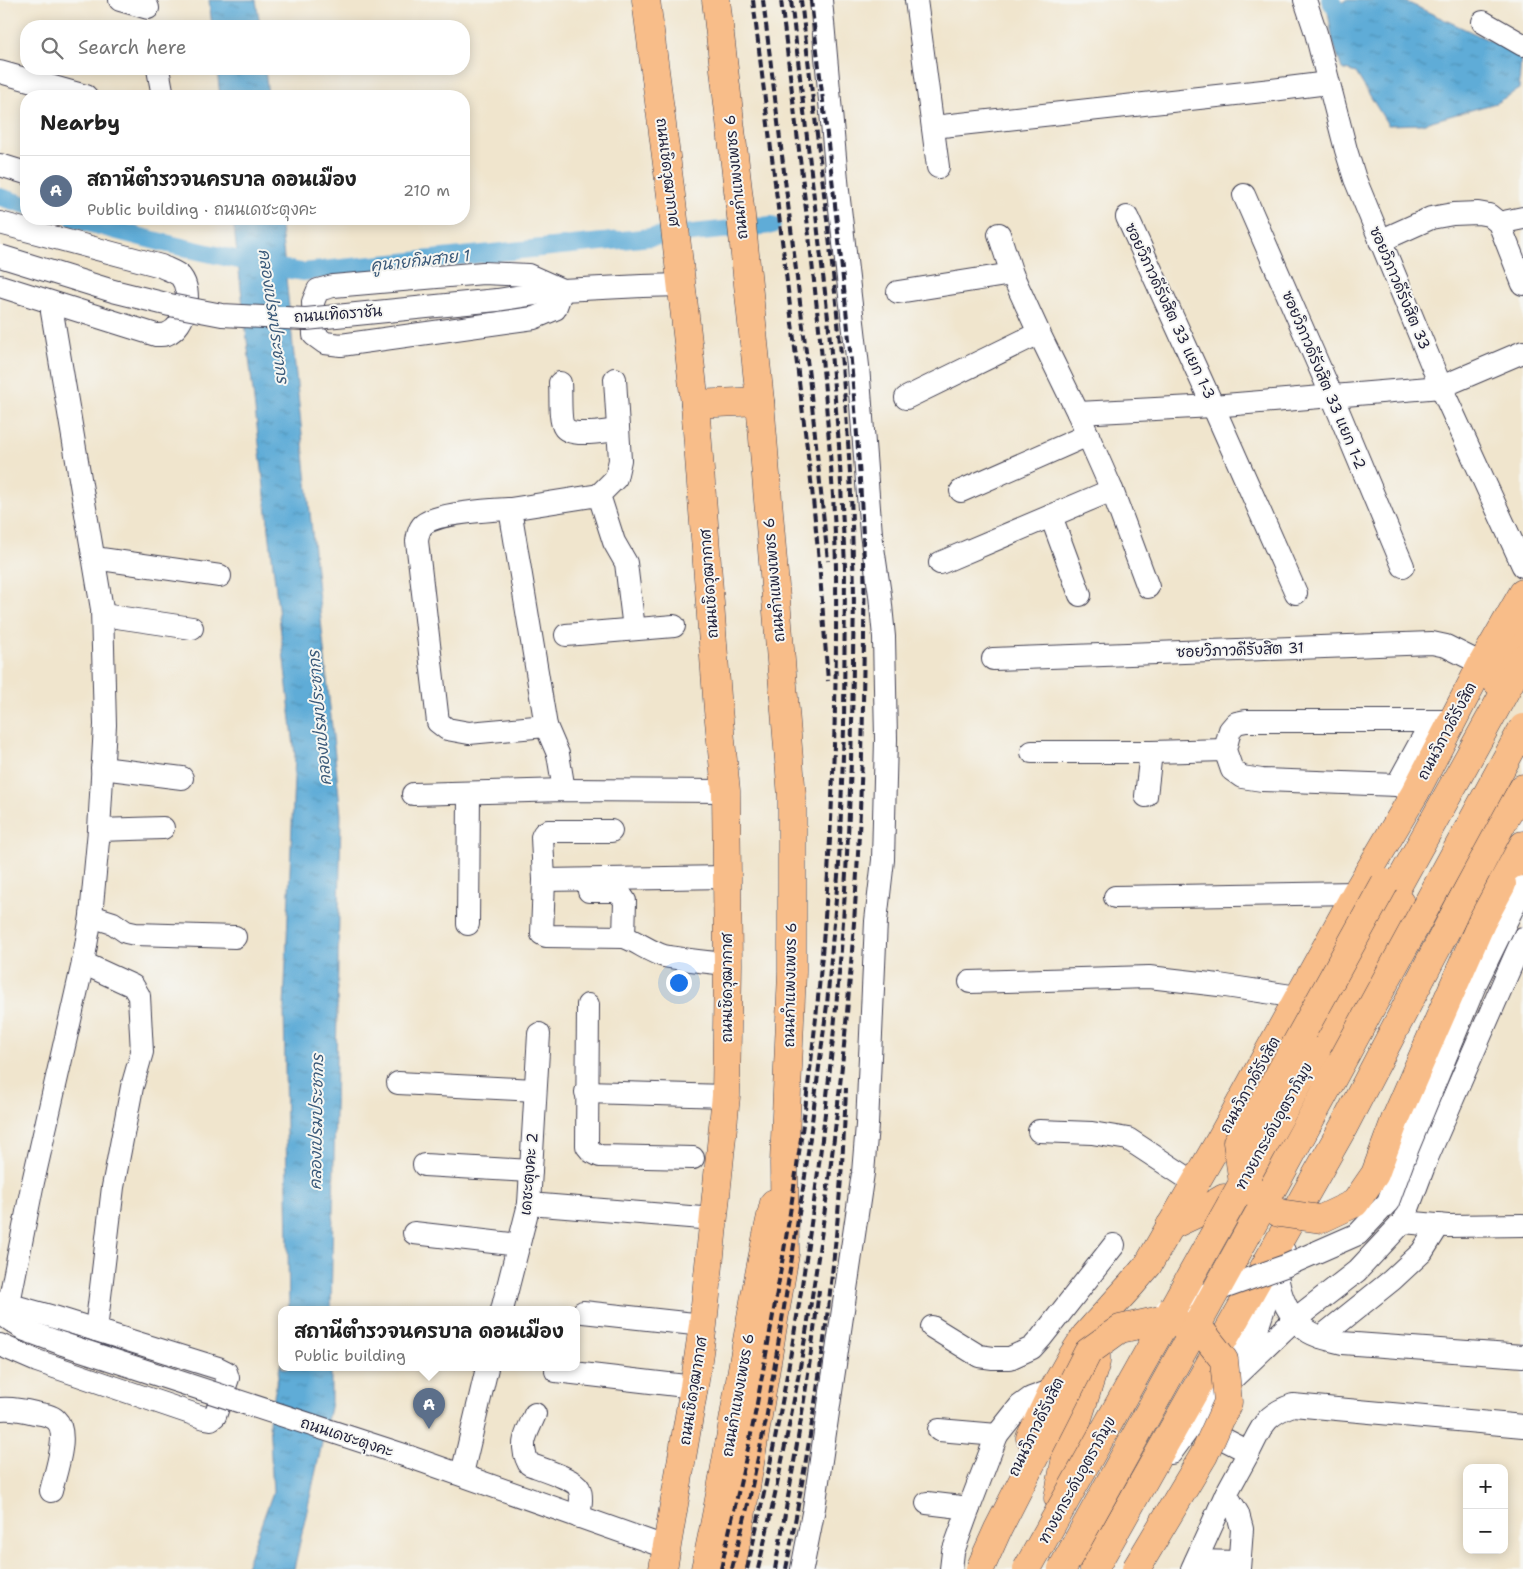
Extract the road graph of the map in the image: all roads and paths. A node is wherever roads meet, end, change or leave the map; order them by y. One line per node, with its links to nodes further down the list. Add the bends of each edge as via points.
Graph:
1 (120, 0): 7 (street)
2 (646, 0): 30 (main road, ถนนเชิดวุฒากาศ)
3 (716, 0): 41 (main road, ถนนกำแพงเพชร 6)
4 (821, 0): 169 (street, via 858,366 871,534 884,637 886,739 883,860 876,922 863,1173 814,1508)
5 (916, 0): 15 (street)
6 (1305, 0): 12 (street, ซอยวิภาวดีรังสิต 33)
7 (148, 11)
8 (1483, 22): 9 (street)
9 (1523, 45)
10 (0, 72): 13 (street)
11 (159, 75): 14 (street)
12 (1328, 83): 15 (street); 25 (street, ซอยวิภาวดีรังสิต 33, via 1346,150)
13 (64, 90)
14 (162, 90)
15 (933, 127): 17 (street)
16 (0, 165): 18 (street)
17 (938, 167)
18 (20, 171)
19 (1244, 194): 39 (street, ซอยวิภาวดีรังสิต 33 แยก 1-2)
20 (1127, 217): 43 (street, ซอยวิภาวดีรังสิต 33 แยก 1-3)
21 (1523, 218): 23 (street)
22 (0, 223): 29 (street, via 160,266 180,275 187,290 187,302 180,324 167,335 156,335)
23 (1499, 223): 25 (street, via 1489,215 1453,214 1431,218); 28 (street)
24 (999, 234): 27 (street)
25 (1380, 241): 38 (street, ซอยวิภาวดีรังสิต 33)
26 (0, 256): 31 (street, ถนนเทิดราชัน, bridge, via 170,306 222,314 306,319 497,300)
27 (1012, 274): 32 (street); 34 (street)
28 (1523, 284)
29 (0, 286)
30 (682, 286): 31 (street, ถนนเทิดราชัน); 42 (main road, ถนนเชิดวุฒากาศ)
31 (562, 290): 31 (street, via 554,310 534,318 341,345 325,343 314,335 313,302 318,290 333,286 528,274)
32 (898, 292)
33 (52, 312): 52 (street)
34 (1039, 334): 40 (street); 44 (street)
35 (1523, 352): 38 (street)
36 (615, 379): 45 (street)
37 (560, 383): 45 (street, via 563,427 579,433)
38 (1441, 387): 39 (street); 55 (street, ซอยวิภาวดีรังสิต 33)
39 (1332, 396): 43 (street); 54 (street, ซอยวิภาวดีรังสิต 33 แยก 1-2)
40 (906, 398)
41 (760, 401): 42 (main road); 115 (main road, ถนนกำแพงเพชร 6, via 792,797 792,972)
42 (696, 404): 82 (main road, ถนนเชิดวุฒากาศ)
43 (1213, 406): 44 (street); 58 (street, ซอยวิภาวดีรังสิต 33 แยก 1-3)
44 (1078, 413): 46 (street)
45 (618, 430): 49 (street, via 620,460 616,478)
46 (1088, 435): 47 (street); 48 (street)
47 (1112, 490): 51 (street); 57 (street)
48 (961, 491)
49 (599, 495): 50 (street); 64 (street, via 614,542 626,563)
50 (510, 509): 72 (street); 72 (street, via 442,518 422,526 418,534 438,722 447,729 469,733)
51 (1051, 516): 53 (street); 60 (street)
52 (94, 558): 56 (street); 61 (street)
53 (940, 563)
54 (1403, 566)
55 (1523, 566)
56 (220, 576)
57 (1148, 587)
58 (1296, 592)
59 (1523, 593): 69 (main road, ถนนวิภาวดีรังสิต)
60 (1080, 595)
61 (103, 615): 63 (street); 77 (street)
62 (674, 626): 64 (street)
63 (192, 628)
64 (634, 629): 66 (street)
65 (1523, 633): 94 (main road, bridge, via 1261,1107 1237,1142 1243,1183 1279,1213 1320,1219 1355,1203 1375,1174 1395,1120 1482,921)
66 (566, 636)
67 (992, 659): 69 (street, ซอยวิภาวดีรังสิต 31, via 1432,643 1446,646)
68 (1523, 659): 119 (main road, ถนนวิภาวดีรังสิต)
69 (1482, 664): 71 (main road, ถนนวิภาวดีรังสิต)
70 (1523, 685): 174 (main road, ทางยกระดับอุตราภิมุข, bridge)
71 (1442, 721): 74 (street, via 1246,721 1236,723 1230,730); 80 (main road, ถนนวิภาวดีรังสิต)
72 (546, 726): 81 (street, via 558,754)
73 (1523, 728): 175 (main road, ทางยกระดับอุตราภิมุข, bridge)
74 (1225, 750): 76 (street); 80 (street, via 1232,770 1242,777)
75 (1032, 752): 76 (street)
76 (1151, 752): 85 (street)
77 (102, 768): 78 (street); 89 (street)
78 (182, 778)
79 (1523, 788): 87 (main road)
80 (1406, 789): 95 (main road, ถนนวิภาวดีรังสิต)
81 (564, 790): 82 (street); 84 (street)
82 (726, 791): 92 (main road, ถนนเชิดวุฒากาศ)
83 (413, 794): 84 (street)
84 (469, 794): 98 (street)
85 (1146, 796)
86 (1523, 798): 87 (main road)
87 (1500, 827): 112 (main road)
88 (163, 828): 89 (street)
89 (98, 830): 97 (street)
90 (610, 831): 93 (street, via 544,833)
91 (1523, 845): 94 (main road)
92 (727, 877): 93 (street); 103 (main road, ถนนเชิดวุฒากาศ)
93 (544, 886): 100 (street, via 615,891 625,901); 100 (street, via 542,934)
94 (1512, 886): 139 (street, bridge, via 1388,1202 1358,1234 1285,1266)
95 (1356, 893): 96 (street); 105 (main road, ถนนวิภาวดีรังสิต)
96 (1116, 897)
97 (91, 916): 99 (street, via 135,934); 102 (street)
98 (468, 924)
99 (235, 937)
100 (624, 937): 103 (street, via 664,956)
101 (1523, 938): 122 (street, via 1427,1158)
102 (83, 963): 130 (street); 138 (street, via 134,986 139,996 142,1052 113,1187)
103 (728, 964): 111 (main road, ถนนเชิดวุฒากาศ)
104 (970, 982): 105 (street, via 1149,977)
105 (1298, 998): 118 (main road, ถนนวิภาวดีรังสิต)
106 (588, 1005): 110 (street)
107 (539, 1034): 109 (street, เดชะตุงคะ 2)
108 (398, 1083): 109 (street)
109 (536, 1090): 117 (street, เดชะตุงคะ 2)
110 (586, 1092): 111 (street); 114 (street, via 587,1146 592,1152 600,1156)
111 (726, 1096): 121 (main road, ถนนเชิดวุฒากาศ)
112 (1344, 1126): 129 (street, via 1287,1243); 163 (main road)
113 (1039, 1131): 118 (street, via 1092,1133 1128,1139)
114 (693, 1158)
115 (784, 1163): 167 (main road, ถนนกำแพงเพชร 6, via 763,1250); 168 (main road, ถนนกำแพงเพชร 6, via 785,1254)
116 (424, 1165): 117 (street)
117 (531, 1171): 120 (street, เดชะตุงคะ 2)
118 (1195, 1183): 124 (main road, ถนนวิภาวดีรังสิต)
119 (1224, 1198): 124 (main road); 159 (main road, ถนนวิภาวดีรังสิต)
120 (529, 1204): 121 (street); 128 (street, เดชะตุงคะ 2)
121 (714, 1219): 135 (main road, ถนนเชิดวุฒากาศ)
122 (1403, 1222): 123 (street); 134 (street, via 1357,1271)
123 (1439, 1225): 125 (street); 141 (street, via 1422,1252)
124 (1170, 1226): 139 (main road, ถนนวิภาวดีรังสิต, via 1148,1264)
125 (1523, 1226)
126 (414, 1232): 128 (street)
127 (1114, 1244): 133 (street)
128 (519, 1245): 131 (street, เดชะตุงคะ 2)
129 (1277, 1271): 134 (street, via 1283,1302); 146 (street, via 1258,1326)
130 (3, 1306): 137 (street, ถนนเดชะตุงคะ); 138 (street)
131 (503, 1306)
132 (583, 1312): 135 (street)
133 (1058, 1315): 136 (street, via 1032,1348 1010,1358 979,1356); 139 (street)
134 (1294, 1320): 141 (street); 146 (street)
135 (703, 1325): 147 (main road, ถนนเชิดวุฒากาศ)
136 (932, 1328)
137 (24, 1330): 140 (street, ถนนเดชะตุงคะ); 156 (street, ถนนเดชะตุงคะ, bridge)
138 (96, 1330): 142 (street, via 226,1372 228,1378 215,1416 205,1418)
139 (1101, 1330): 148 (main road, ถนนวิภาวดีรังสิต, via 1071,1358); 159 (main road, via 1096,1362 1067,1452); 172 (main road, bridge); 177 (main road, bridge, via 1165,1320 1203,1333 1224,1360 1228,1402 1204,1455)
140 (0, 1331)
141 (1321, 1337): 143 (street, via 1342,1343)
142 (0, 1345)
143 (1523, 1356)
144 (486, 1371): 156 (street)
145 (556, 1371): 147 (street)
146 (1229, 1382): 151 (street)
147 (694, 1387): 164 (main road, ถนนเชิดวุฒากาศ)
148 (1053, 1390): 154 (street, via 1020,1406); 171 (main road, ถนนวิภาวดีรังสิต)
149 (0, 1409): 157 (street, via 40,1414 58,1422 63,1440)
150 (535, 1414): 162 (street, via 524,1443 524,1456 529,1464 573,1482 580,1489)
151 (1193, 1423): 155 (street); 163 (street)
152 (1523, 1426): 155 (street, via 1294,1405 1279,1410 1266,1420)
153 (939, 1430): 154 (street)
154 (998, 1435): 161 (street)
155 (1249, 1452): 158 (street)
156 (462, 1474): 162 (street, ถนนเดชะตุงคะ)
157 (51, 1491)
158 (1226, 1494): 165 (street); 166 (street, via 1238,1514 1242,1529)
159 (1058, 1498): 173 (main road, ถนนวิภาวดีรังสิต)
160 (927, 1503): 161 (street)
161 (969, 1508): 170 (street, via 953,1552)
162 (579, 1517): 164 (street, ถนนเดชะตุงคะ)
163 (1122, 1521): 176 (main road)
164 (665, 1559)
165 (1199, 1565): 166 (street)
166 (1239, 1566)
167 (705, 1569)
168 (731, 1569)
169 (802, 1569)
170 (951, 1569)
171 (968, 1569)
172 (980, 1569)
173 (1019, 1569)
174 (1027, 1569)
175 (1062, 1569)
176 (1094, 1569)
177 (1136, 1569)

